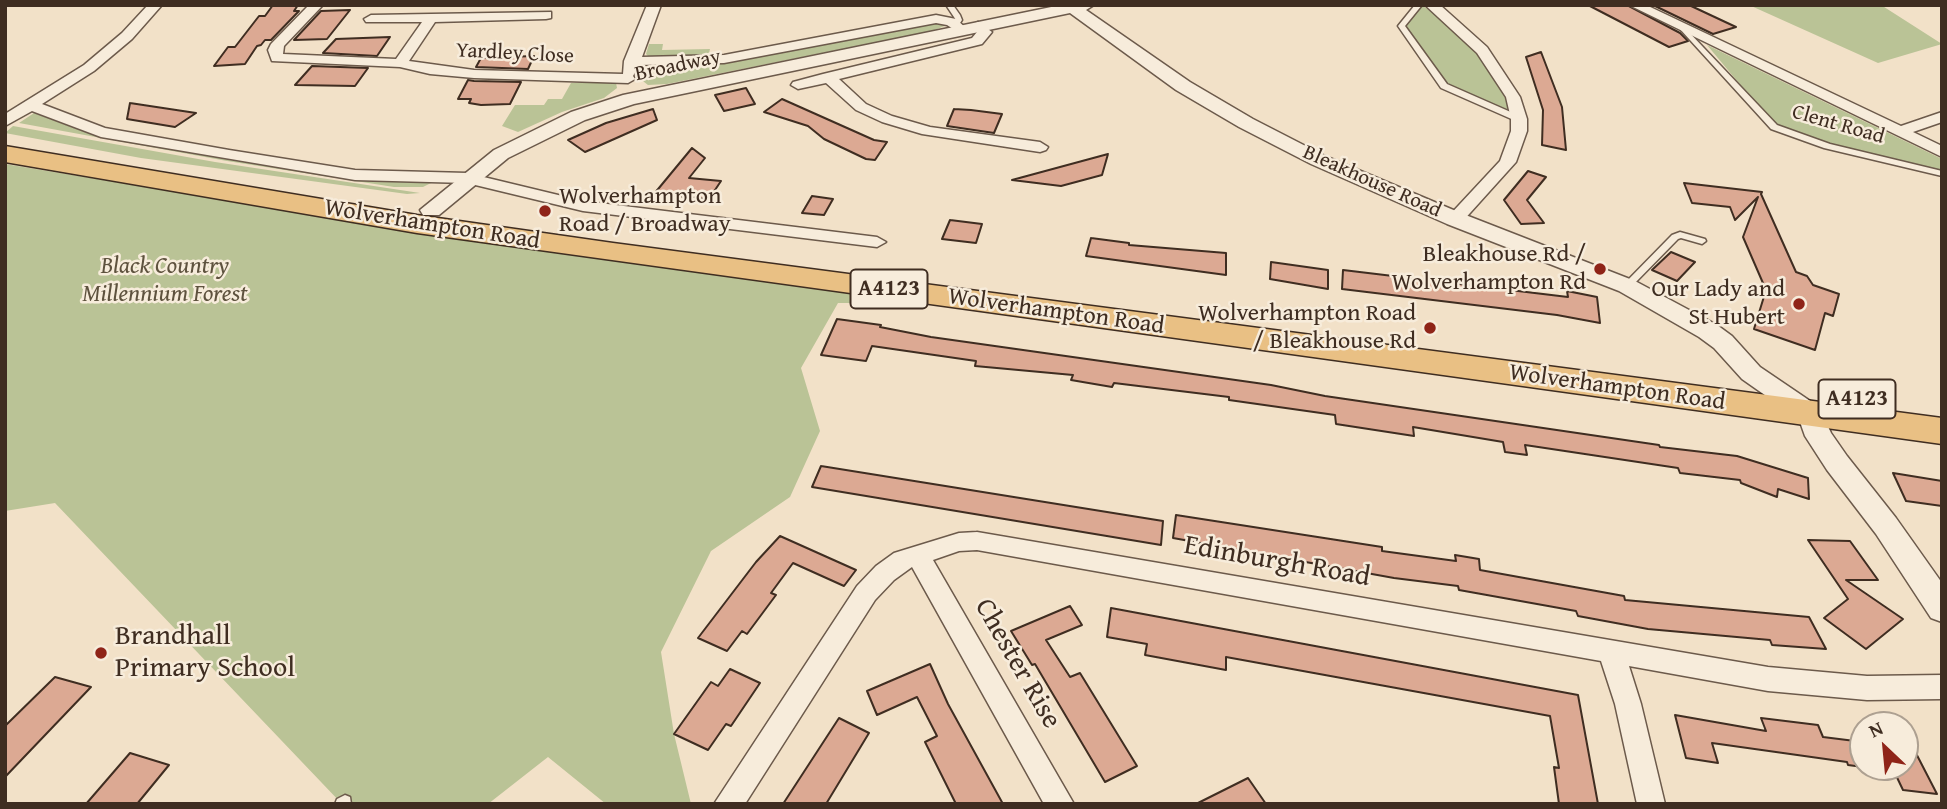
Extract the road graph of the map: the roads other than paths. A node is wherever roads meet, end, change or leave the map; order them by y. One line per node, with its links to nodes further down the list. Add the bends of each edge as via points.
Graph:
1 (156, 5): 21 (street, via 89,68)
2 (317, 5): 16 (street, Yardley Close, via 278,44 277,58)
3 (654, 5): 15 (street)
4 (948, 5): 12 (lane)
5 (1419, 5): 23 (lane, via 1401,26 1444,86)
6 (1431, 5): 23 (street, via 1482,50 1513,97)
7 (1635, 5): 13 (street, Clent Road)
8 (1076, 6): 12 (street, Broadway); 33 (street, Bleakhouse Road, via 1088,21 1246,123 1318,160)
9 (549, 10): 10 (street, Yardley Close); 14 (street, Yardley Close)
10 (431, 18): 11 (street, Yardley Close); 16 (street, Yardley Close)
11 (371, 19)
12 (965, 27): 15 (street, Broadway, via 936,19 724,59); 17 (street, via 985,32 977,41); 20 (street, Broadway)
13 (1682, 28): 25 (street, Clent Road); 30 (lane, Clent Road, via 1774,127 1827,146)
14 (537, 33)
15 (631, 61): 18 (street)
16 (400, 63): 18 (street, Yardley Close, via 474,74)
17 (828, 77): 19 (street); 27 (street, via 861,107 887,120 928,131)
18 (628, 79): 20 (street)
19 (798, 85)
20 (630, 99): 31 (street, Broadway, via 534,136)
21 (33, 106): 24 (street); 31 (street, Wolverhampton Road, via 101,132 229,155 355,175)
22 (1942, 117): 25 (street)
23 (1519, 119): 33 (street, via 1508,162)
24 (5, 121)
25 (1899, 132): 28 (street, Clent Road)
26 (5, 141): 32 (highway, Wolverhampton Road / A4123)
27 (1040, 147)
28 (1942, 152)
29 (5, 154): 32 (highway, Wolverhampton Road / A4123)
30 (1942, 174)
31 (467, 178): 32 (street, Broadway); 35 (street, Wolverhampton Road, via 583,206 854,232)
32 (424, 217): 38 (highway, Wolverhampton Road / A4123); 39 (highway, Wolverhampton Road / A4123)
33 (1455, 219): 36 (street, Bleakhouse Road)
34 (1702, 241): 36 (lane, via 1675,237)
35 (877, 242)
36 (1627, 286): 37 (street, Bleakhouse Road)
37 (1693, 324): 38 (street, Bleakhouse Road); 39 (street, Bleakhouse Road, via 1723,342)
38 (1737, 384): 39 (highway, Wolverhampton Road / A4123)
39 (1774, 399): 40 (highway, Wolverhampton Road / A4123); 41 (highway, Wolverhampton Road / A4123); 43 (street, Bleakhouse Road)
40 (1942, 410)
41 (1810, 414): 42 (highway, Wolverhampton Road / A4123); 43 (street, Bleakhouse Road)
42 (1942, 431)
43 (1837, 463): 45 (street, Bleakhouse Road)
44 (918, 555): 46 (street, Edinburgh Road, via 976,541); 48 (street, Edinburgh Road, via 885,573 866,593); 49 (street, Chester Rise)
45 (1942, 609)
46 (1612, 654): 47 (street, Edinburgh Road, via 1768,679 1867,688); 50 (street)
47 (1942, 687)
48 (728, 804)
49 (1060, 804)
50 (1651, 804)

